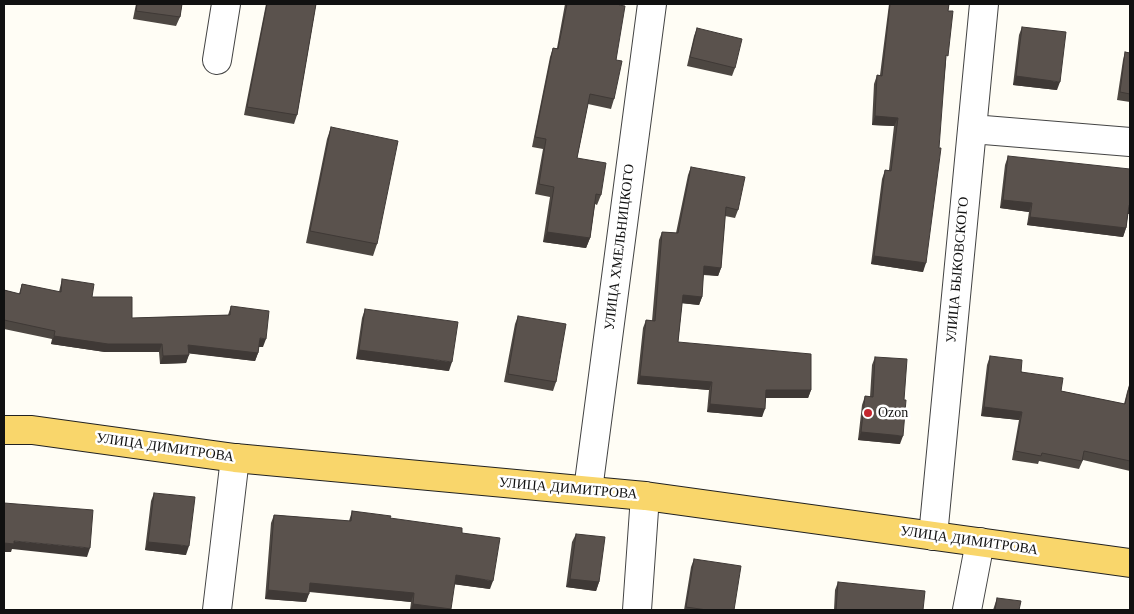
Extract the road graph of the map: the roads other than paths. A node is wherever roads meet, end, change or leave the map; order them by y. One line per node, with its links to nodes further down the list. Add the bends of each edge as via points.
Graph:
1 (226, 4): 4 (street)
2 (652, 4): 9 (street, УЛИЦА ХМЕЛЬНИЦКОГО)
3 (984, 4): 5 (street, УЛИЦА БЫКОВСКОГО)
4 (217, 60)
5 (972, 129): 6 (street); 11 (street, УЛИЦА БЫКОВСКОГО)
6 (1130, 142)
7 (4, 430): 8 (main road, УЛИЦА ДИМИТРОВА, via 32,430)
8 (235, 458): 9 (main road, УЛИЦА ДИМИТРОВА); 14 (street)
9 (588, 490): 10 (main road, УЛИЦА ДИМИТРОВА)
10 (645, 496): 11 (main road, УЛИЦА ДИМИТРОВА); 15 (street)
11 (933, 536): 12 (main road, УЛИЦА ДИМИТРОВА)
12 (980, 542): 13 (main road, УЛИЦА ДИМИТРОВА); 16 (street)
13 (1130, 563)
14 (217, 610)
15 (637, 610)
16 (967, 610)

